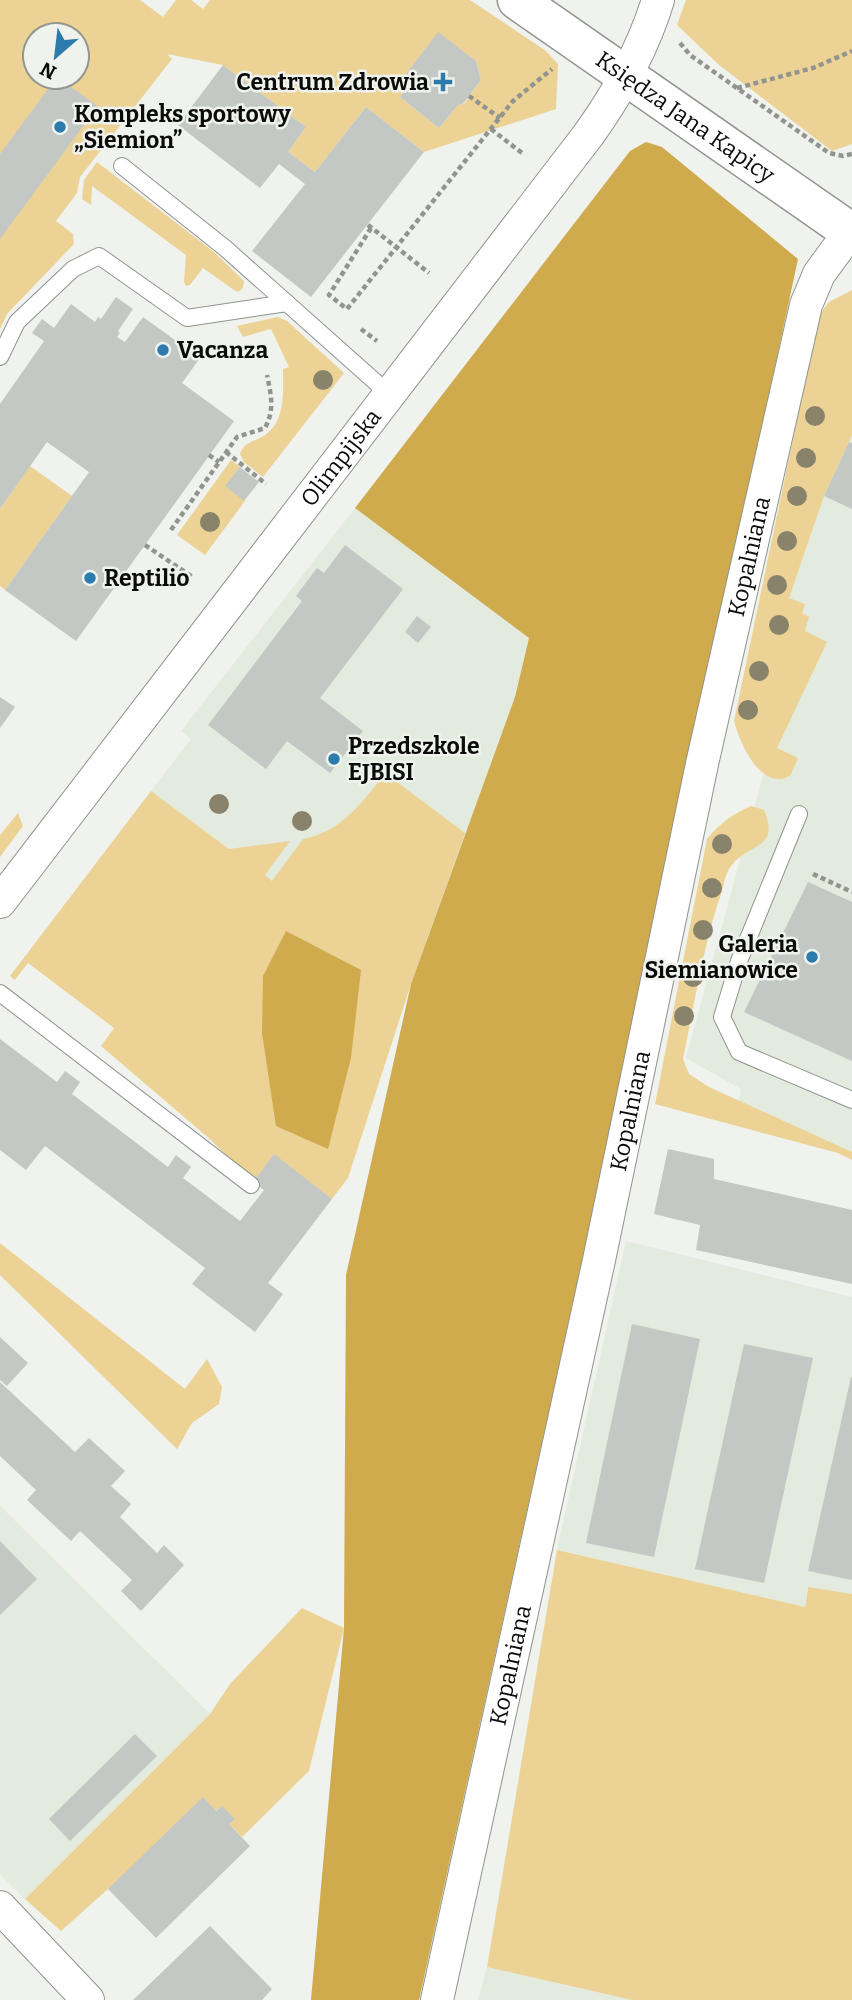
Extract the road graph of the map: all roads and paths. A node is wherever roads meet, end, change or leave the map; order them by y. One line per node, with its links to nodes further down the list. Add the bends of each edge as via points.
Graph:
1 (517, 0): 6 (street, Księdza Jana Kapicy)
2 (658, 0): 6 (street, Olimpijska)
3 (673, 34): 7 (path, via 690,55)
4 (852, 51): 7 (path, via 813,68)
5 (558, 64): 9 (path, via 513,101)
6 (626, 76): 14 (street, Księdza Jana Kapicy); 20 (street, Olimpijska, via 589,134)
7 (736, 88): 12 (path, via 829,153)
8 (470, 96): 9 (path)
9 (500, 118): 10 (path)
10 (491, 129): 11 (path); 15 (path)
11 (522, 153)
12 (852, 154)
13 (122, 166): 17 (lane)
14 (851, 231): 37 (street, Kopalniana, via 819,274 806,305 702,764)
15 (396, 247): 15 (path, via 370,226 329,295 347,309); 16 (path)
16 (429, 273)
17 (287, 303): 18 (lane, via 187,318 99,256 72,269 17,322); 20 (lane)
18 (0, 357)
19 (267, 375): 21 (path, via 273,404 265,428 237,437)
20 (389, 394): 31 (street, Olimpijska)
21 (226, 452): 23 (path); 24 (path)
22 (209, 455): 23 (path)
23 (219, 462): 25 (path)
24 (266, 484)
25 (170, 530)
26 (145, 545): 27 (path)
27 (194, 578)
28 (799, 814): 33 (lane, via 739,961 722,1017 739,1052)
29 (813, 874): 30 (path)
30 (852, 892)
31 (0, 902)
32 (0, 993): 34 (lane)
33 (852, 1100)
34 (251, 1185)
35 (0, 1907): 36 (street)
36 (88, 2000)
37 (437, 2000)

